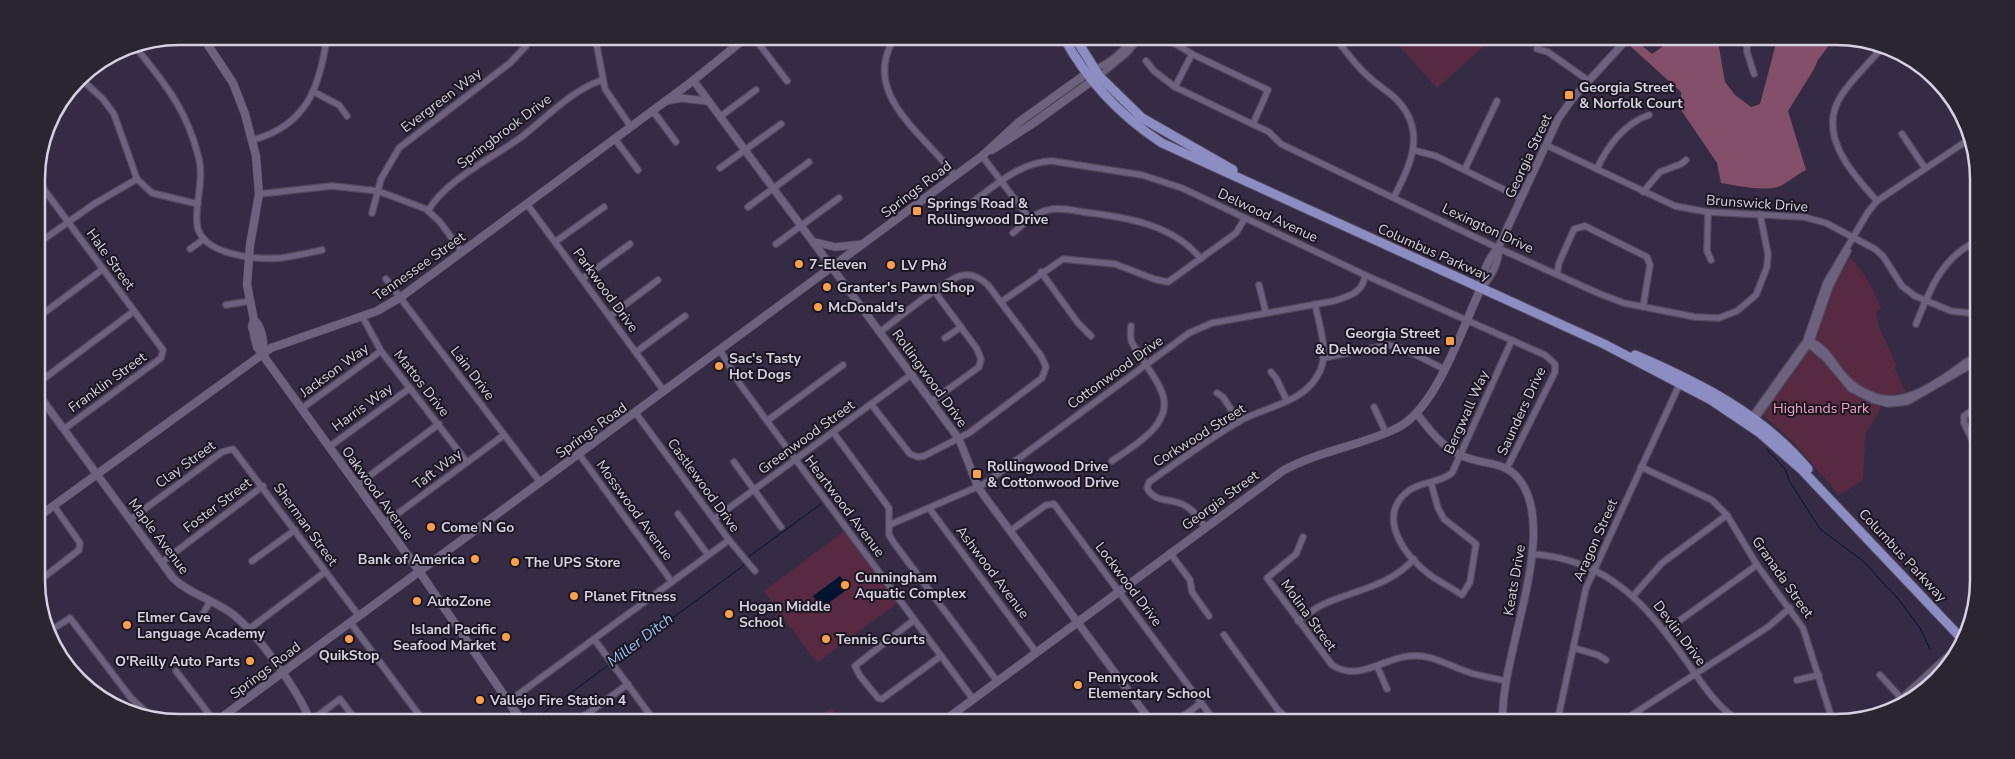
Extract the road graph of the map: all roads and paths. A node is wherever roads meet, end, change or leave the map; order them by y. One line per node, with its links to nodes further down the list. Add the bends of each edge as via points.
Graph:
1 (208, 45): 45 (main road, Oakwood Avenue, via 233,83)
2 (326, 45): 32 (street)
3 (526, 45): 65 (street, Evergreen Way, via 510,63 399,148 386,167)
4 (596, 45): 24 (street)
5 (737, 45): 25 (main road, Tennessee Street)
6 (759, 45): 27 (street)
7 (892, 45): 59 (street, via 886,64 888,92 899,112)
8 (1067, 45): 22 (main road, Columbus Parkway)
9 (1080, 45): 21 (main road, Columbus Parkway)
10 (1127, 45): 21 (street, Springs Road)
11 (1134, 45): 21 (street, Springs Road, via 1127,53)
12 (1178, 45): 19 (street)
13 (1341, 45): 50 (street, via 1358,67 1399,102 1413,128)
14 (1622, 45): 26 (street, Georgia Street)
15 (1747, 45): 23 (street)
16 (1537, 49): 26 (street, via 1548,52)
17 (139, 51): 72 (street, via 177,101 186,121 200,170)
18 (1878, 52): 71 (street, via 1841,96 1834,127 1839,153)
19 (1192, 54): 30 (street); 41 (street, via 1268,90)
20 (1146, 61): 30 (street, Lexington Drive)
21 (1097, 72): 22 (main road, Springs Road); 28 (main road, Springs Road); 62 (main road, Columbus Parkway, via 1142,118 1218,160)
22 (1085, 74): 28 (main road, Columbus Parkway); 51 (main road, Springs Road, via 1019,122)
23 (1754, 74)
24 (602, 80): 42 (street); 77 (street, Springbrook Drive, via 567,100 450,187)
25 (693, 80): 33 (main road, Tennessee Street); 34 (street, Rollingwood Drive)
26 (1588, 81): 48 (street, Georgia Street, via 1562,114)
27 (787, 82)
28 (1091, 82): 51 (main road, Springs Road); 62 (main road, Columbus Parkway, via 1139,128 1162,143)
29 (85, 83): 60 (street, via 114,114)
30 (1175, 87): 41 (street, Lexington Drive)
31 (756, 90): 39 (street)
32 (314, 92): 38 (street, via 339,105); 45 (street, via 307,105 288,124)
33 (666, 101): 34 (street, via 681,98); 36 (main road, Tennessee Street)
34 (707, 101): 39 (street, Rollingwood Drive)
35 (1497, 101): 56 (street)
36 (653, 111): 42 (main road, Tennessee Street); 46 (street)
37 (1649, 115): 57 (street, via 1639,118 1611,144)
38 (347, 116)
39 (721, 116): 49 (street, Rollingwood Drive)
40 (781, 124): 49 (street)
41 (1253, 124): 68 (street, Lexington Drive, via 1269,132 1281,144)
42 (631, 127): 44 (main road, Tennessee Street)
43 (1902, 134): 55 (street)
44 (615, 139): 58 (street); 73 (main road, Tennessee Street)
45 (253, 140): 67 (main road, Oakwood Avenue)
46 (676, 142)
47 (1965, 142): 55 (street)
48 (1546, 145): 57 (street, Brunswick Drive); 70 (street, Georgia Street)
49 (746, 150): 54 (street); 63 (street, Rollingwood Drive)
50 (1414, 150): 56 (street); 68 (street)
51 (982, 156): 59 (main road, Springs Road); 61 (street)
52 (1686, 160): 66 (street, via 1660,172)
53 (809, 162): 63 (street)
54 (720, 168)
55 (1925, 168): 71 (street)
56 (1465, 169): 70 (street)
57 (1597, 169): 66 (street, Brunswick Drive)
58 (638, 170)
59 (955, 176): 93 (main road, Springs Road)
60 (137, 179): 72 (street, via 152,193); 83 (street)
61 (1001, 182): 76 (street, Delwood Avenue); 81 (street, Delwood Avenue, via 1020,169 1045,161 1114,169 1167,182); 82 (street)
62 (1254, 185): 111 (main road, Columbus Parkway)
63 (774, 188): 75 (street); 84 (street, Rollingwood Drive)
64 (45, 191): 83 (street, Hale Street)
65 (378, 191): 67 (street, via 332,186); 77 (street); 79 (street, Evergreen Way)
66 (1643, 192): 78 (street, Brunswick Drive, via 1675,206)
67 (259, 194): 99 (main road, Oakwood Avenue)
68 (1394, 197): 95 (street, Lexington Drive)
69 (839, 198): 84 (street)
70 (1522, 198): 95 (street, Georgia Street)
71 (1877, 201): 87 (street)
72 (198, 204): 88 (street, via 197,225)
73 (527, 204): 89 (street, Parkwood Drive); 98 (main road, Tennessee Street)
74 (604, 207): 89 (street)
75 (748, 207)
76 (965, 208)
77 (428, 211): 98 (street)
78 (1708, 212): 80 (street, Brunswick Drive); 101 (street, via 1707,251)
79 (372, 213)
80 (1760, 214): 87 (street, Brunswick Drive, via 1815,220); 119 (street, Lexington Drive, via 1768,267 1750,302 1727,315 1710,318)
81 (1245, 218): 100 (street, via 1236,233); 106 (street, Delwood Avenue)
82 (1030, 219): 85 (street); 100 (street, via 1053,208 1123,217 1184,241)
83 (68, 222): 86 (street); 103 (street, Hale Street)
84 (802, 225): 90 (street, Rollingwood Drive); 92 (street)
85 (1013, 233)
86 (45, 238)
87 (1853, 238): 116 (street, Brunswick Drive, via 1883,256 1902,286); 135 (street, via 1826,283)
88 (204, 239): 96 (street); 99 (street, via 216,249)
89 (555, 242): 108 (street, Parkwood Drive)
90 (814, 242): 93 (street, via 835,247); 102 (street, Rollingwood Drive)
91 (630, 244): 108 (street)
92 (776, 244)
93 (864, 244): 102 (main road, Springs Road)
94 (1970, 245): 116 (street, via 1953,256)
95 (1498, 248): 105 (street, Lexington Drive); 111 (street, Georgia Street, via 1482,278)
96 (190, 249)
97 (322, 250): 99 (street, via 278,258)
98 (462, 252): 113 (main road, Tennessee Street)
99 (249, 256): 114 (main road, Oakwood Avenue, via 247,285)
100 (1201, 259): 104 (street, via 1174,280 1164,282 1115,264 1071,258 1059,260)
101 (1711, 260)
102 (833, 266): 131 (street, Rollingwood Drive); 137 (main road, Springs Road)
103 (103, 269): 120 (street, Hale Street); 121 (street)
104 (1041, 272): 115 (street); 132 (street)
105 (1557, 274): 119 (street, Lexington Drive, via 1624,304); 119 (street, via 1574,229 1585,226 1647,257 1650,266)
106 (1365, 276): 117 (street, Cottonwood Drive, via 1361,288 1354,295); 127 (street, Delwood Avenue)
107 (386, 279): 113 (street, Lain Drive)
108 (582, 279): 125 (street, Parkwood Drive)
109 (658, 280): 125 (street)
110 (1259, 285): 122 (street)
111 (1481, 288): 127 (main road, Georgia Street); 151 (main road, Columbus Parkway)
112 (935, 292): 115 (street, via 956,277 971,274 988,285); 130 (street); 131 (street)
113 (401, 298): 124 (main road, Tennessee Street); 171 (street, Lain Drive)
114 (250, 301): 118 (street); 139 (main road, Oakwood Avenue, via 257,347)
115 (1001, 302): 173 (street, via 1046,367 1042,378)
116 (1925, 302): 123 (street, Brunswick Drive, via 1951,311); 128 (street)
117 (1315, 304): 122 (street, Cottonwood Drive); 141 (street, Corkwood Street, via 1323,340)
118 (226, 305)
119 (1643, 307)
120 (134, 311): 140 (street, Hale Street, via 163,350); 150 (street)
121 (45, 312)
122 (1266, 313): 145 (street, Cottonwood Drive, via 1200,328)
123 (1970, 313)
124 (362, 316): 136 (street, Mattos Drive); 139 (main road, Tennessee Street)
125 (610, 316): 138 (street, Parkwood Drive)
126 (685, 316): 138 (street)
127 (1466, 320): 134 (street, Delwood Avenue); 147 (main road, Georgia Street)
128 (1916, 324)
129 (1131, 326): 145 (street, via 1131,343)
130 (961, 327): 133 (street); 155 (street, via 978,349 981,364)
131 (880, 332): 149 (street, Rollingwood Drive)
132 (1091, 336)
133 (945, 338)
134 (1512, 340): 143 (street, Delwood Avenue, via 1545,355); 177 (street, Bergwall Way)
135 (1808, 343): 142 (street, via 1830,356 1855,386 1888,400 1905,398); 146 (street, via 1851,389 1888,404 1906,402); 166 (street)
136 (381, 350): 152 (street, Mattos Drive); 160 (street, Jackson Way)
137 (720, 350): 153 (main road, Springs Road); 164 (street, Heartwood Avenue)
138 (636, 352): 153 (street, Parkwood Drive)
139 (263, 353): 160 (main road, Oakwood Avenue); 184 (main road, Tennessee Street)
140 (162, 354): 168 (street, Franklin Street)
141 (1323, 358): 147 (street, via 1388,345); 156 (street, Corkwood Street, via 1321,370 1307,389)
142 (1970, 360)
143 (1555, 364): 183 (street, Saunders Drive, via 1555,372)
144 (842, 365): 164 (street)
145 (1145, 366): 179 (street, via 1164,399 1163,414 1156,427); 189 (street, Cottonwood Drive)
146 (1970, 366)
147 (1444, 368): 163 (main road, Georgia Street, via 1429,400)
148 (1271, 372): 156 (street)
149 (912, 374): 155 (street, Rollingwood Drive); 158 (street, Greenwood Street)
150 (45, 378)
151 (1681, 380): 166 (main road, Columbus Parkway); 182 (street, Aragon Street)
152 (410, 388): 167 (street, Mattos Drive); 174 (street, Harris Way)
153 (664, 390): 161 (main road, Springs Road)
154 (1217, 393): 165 (street)
155 (932, 401): 173 (street, Rollingwood Drive)
156 (1286, 401): 165 (street, Corkwood Street)
157 (45, 403): 168 (street, Maple Avenue)
158 (871, 404): 169 (street, Greenwood Street); 173 (street, via 913,456 924,456)
159 (1374, 407): 170 (street)
160 (301, 409): 174 (main road, Oakwood Avenue)
161 (635, 412): 176 (main road, Springs Road); 197 (street, Castlewood Drive)
162 (1970, 412): 172 (street, via 1964,416)
163 (1417, 414): 170 (main road, Georgia Street); 177 (street, via 1437,438)
164 (767, 422): 178 (street, Heartwood Avenue)
165 (1239, 422): 201 (street, Corkwood Street, via 1149,482 1147,488 1159,500 1187,507)
166 (1751, 422): 234 (main road, Columbus Parkway, via 1792,450)
167 (438, 424): 180 (street, Mattos Drive); 187 (street)
168 (64, 429): 184 (street, Maple Avenue)
169 (833, 432): 178 (street, Greenwood Street); 199 (street, via 885,502 890,516)
170 (1386, 433): 201 (main road, Georgia Street, via 1296,463)
171 (504, 435): 180 (street, Taft Way); 185 (street, Lain Drive)
172 (1970, 435)
173 (960, 439): 189 (street, Rollingwood Drive)
174 (329, 447): 187 (main road, Oakwood Avenue)
175 (231, 449): 188 (street, Sherman Street, via 238,453); 196 (street, Clay Street, via 222,452)
176 (579, 454): 185 (main road, Springs Road); 218 (street, Mosswood Avenue)
177 (1460, 455): 183 (street); 186 (street, Bergwall Way, via 1452,473)
178 (795, 460): 190 (street, Greenwood Street); 226 (street, Heartwood Avenue)
179 (1112, 461)
180 (467, 462): 198 (street, Taft Way)
181 (734, 462): 190 (street)
182 (1641, 467): 195 (street, Granada Street, via 1712,500); 215 (street, Aragon Street)
183 (1507, 468): 207 (street, Keats Drive, via 1519,478 1527,496)
184 (97, 474): 191 (main road, Tennessee Street); 196 (street, Maple Avenue)
185 (540, 482): 213 (main road, Springs Road)
186 (1431, 483): 209 (street, Bergwall Way, via 1407,491 1394,510 1395,532); 209 (street, Bergwall Way, via 1444,519 1476,544 1467,589 1462,595 1429,574)
187 (357, 485): 198 (main road, Oakwood Avenue)
188 (263, 486): 202 (street, Sherman Street); 211 (street, Foster Street)
189 (978, 487): 192 (street, Cottonwood Drive); 203 (street, Rollingwood Drive)
190 (754, 490): 197 (street, Greenwood Street); 200 (street)
191 (54, 506): 193 (main road, Tennessee Street); 217 (street, via 80,546)
192 (929, 508): 199 (street, Cottonwood Drive); 237 (street, Ashwood Avenue)
193 (45, 512)
194 (678, 514): 208 (street)
195 (1727, 515): 212 (street, Granada Street); 220 (street, via 1662,563)
196 (130, 519): 211 (street, Maple Avenue)
197 (714, 520): 205 (street, Castlewood Drive)
198 (385, 523): 213 (main road, Oakwood Avenue)
199 (889, 525): 248 (street, via 894,543)
200 (781, 527)
201 (1205, 527): 206 (main road, Georgia Street)
202 (295, 530): 210 (street); 216 (street, Sherman Street)
203 (1010, 532): 219 (street, Lockwood Drive, via 1046,505 1054,504); 229 (street, Rollingwood Drive)
204 (1303, 538): 227 (street, Molina Street, via 1300,549 1267,578)
205 (729, 540): 208 (street); 214 (street, Castlewood Drive)
206 (1170, 553): 219 (main road, Georgia Street); 224 (street, via 1190,580 1192,592)
207 (1533, 554): 215 (street, Devlin Drive, via 1562,558); 249 (street, Keats Drive)
208 (708, 555): 218 (street)
209 (1414, 559): 227 (street, via 1400,574 1324,604)
210 (252, 561)
211 (162, 562): 221 (street, Maple Avenue, via 179,584)
212 (1757, 565): 222 (street, Granada Street); 232 (street)
213 (420, 571): 223 (main road, Springs Road); 256 (main road, Oakwood Avenue)
214 (755, 571)
215 (1593, 571): 220 (street, Devlin Drive); 236 (street, Aragon Street, via 1586,588)
216 (325, 572): 223 (street, Sherman Street); 231 (street)
217 (45, 576)
218 (672, 582): 235 (street)
219 (1119, 591): 229 (main road, Georgia Street); 257 (street, Lockwood Drive)
220 (1634, 595): 232 (street, Devlin Drive)
221 (210, 601): 225 (street); 231 (street, Maple Avenue, via 235,616)
222 (1790, 608): 244 (street, Granada Street, via 1804,628); 245 (street, via 1768,627)
223 (359, 616): 228 (main road, Springs Road)
224 (1209, 616)
225 (201, 618)
226 (914, 620): 238 (street, Heartwood Avenue); 238 (street, via 855,666 860,676 882,699)
227 (1298, 621): 241 (street, Molina Street, via 1337,669 1357,672)
228 (350, 622): 243 (main road, Springs Road); 264 (street)
229 (1077, 622): 237 (main road, Georgia Street); 269 (street, Rollingwood Drive)
230 (54, 628): 258 (street, via 70,618)
231 (248, 629): 243 (street, Maple Avenue)
232 (1665, 631): 245 (street, Devlin Drive)
233 (1224, 635): 272 (street)
234 (1958, 635)
235 (594, 639): 250 (street); 256 (street)
236 (1574, 648): 239 (street, via 1598,654); 274 (street, Aragon Street)
237 (1036, 652): 248 (main road, Georgia Street)
238 (941, 656): 255 (street, Heartwood Avenue)
239 (1606, 660)
240 (1944, 660): 252 (street)
241 (1377, 666): 249 (street, Molina Street, via 1420,656); 251 (street)
242 (176, 671): 259 (street)
243 (282, 673): 260 (main road, Springs Road); 261 (street, Maple Avenue)
244 (1819, 674): 247 (street); 277 (street, Granada Street)
245 (1696, 675): 275 (street); 276 (street, Devlin Drive)
246 (1880, 675): 254 (street)
247 (1797, 680)
248 (997, 681): 255 (main road, Georgia Street)
249 (1506, 681): 273 (street, Keats Drive)
250 (628, 684): 266 (street); 267 (street)
251 (1387, 689)
252 (1910, 691): 253 (street)
253 (1907, 693)
254 (1901, 698)
255 (973, 699): 268 (main road, Georgia Street)
256 (508, 702): 265 (main road, Oakwood Avenue)
257 (1201, 703): 270 (street); 271 (street, Lockwood Drive)
258 (143, 709)
259 (208, 714)
260 (225, 714)
261 (308, 714)
262 (320, 714): 263 (street, via 340,699)
263 (351, 714)
264 (418, 714)
265 (517, 714)
266 (587, 714)
267 (650, 714)
268 (952, 714)
269 (1145, 714)
270 (1186, 714)
271 (1209, 714)
272 (1283, 714)
273 (1504, 714)
274 (1559, 714)
275 (1634, 714)
276 (1727, 714)
277 (1831, 714)

